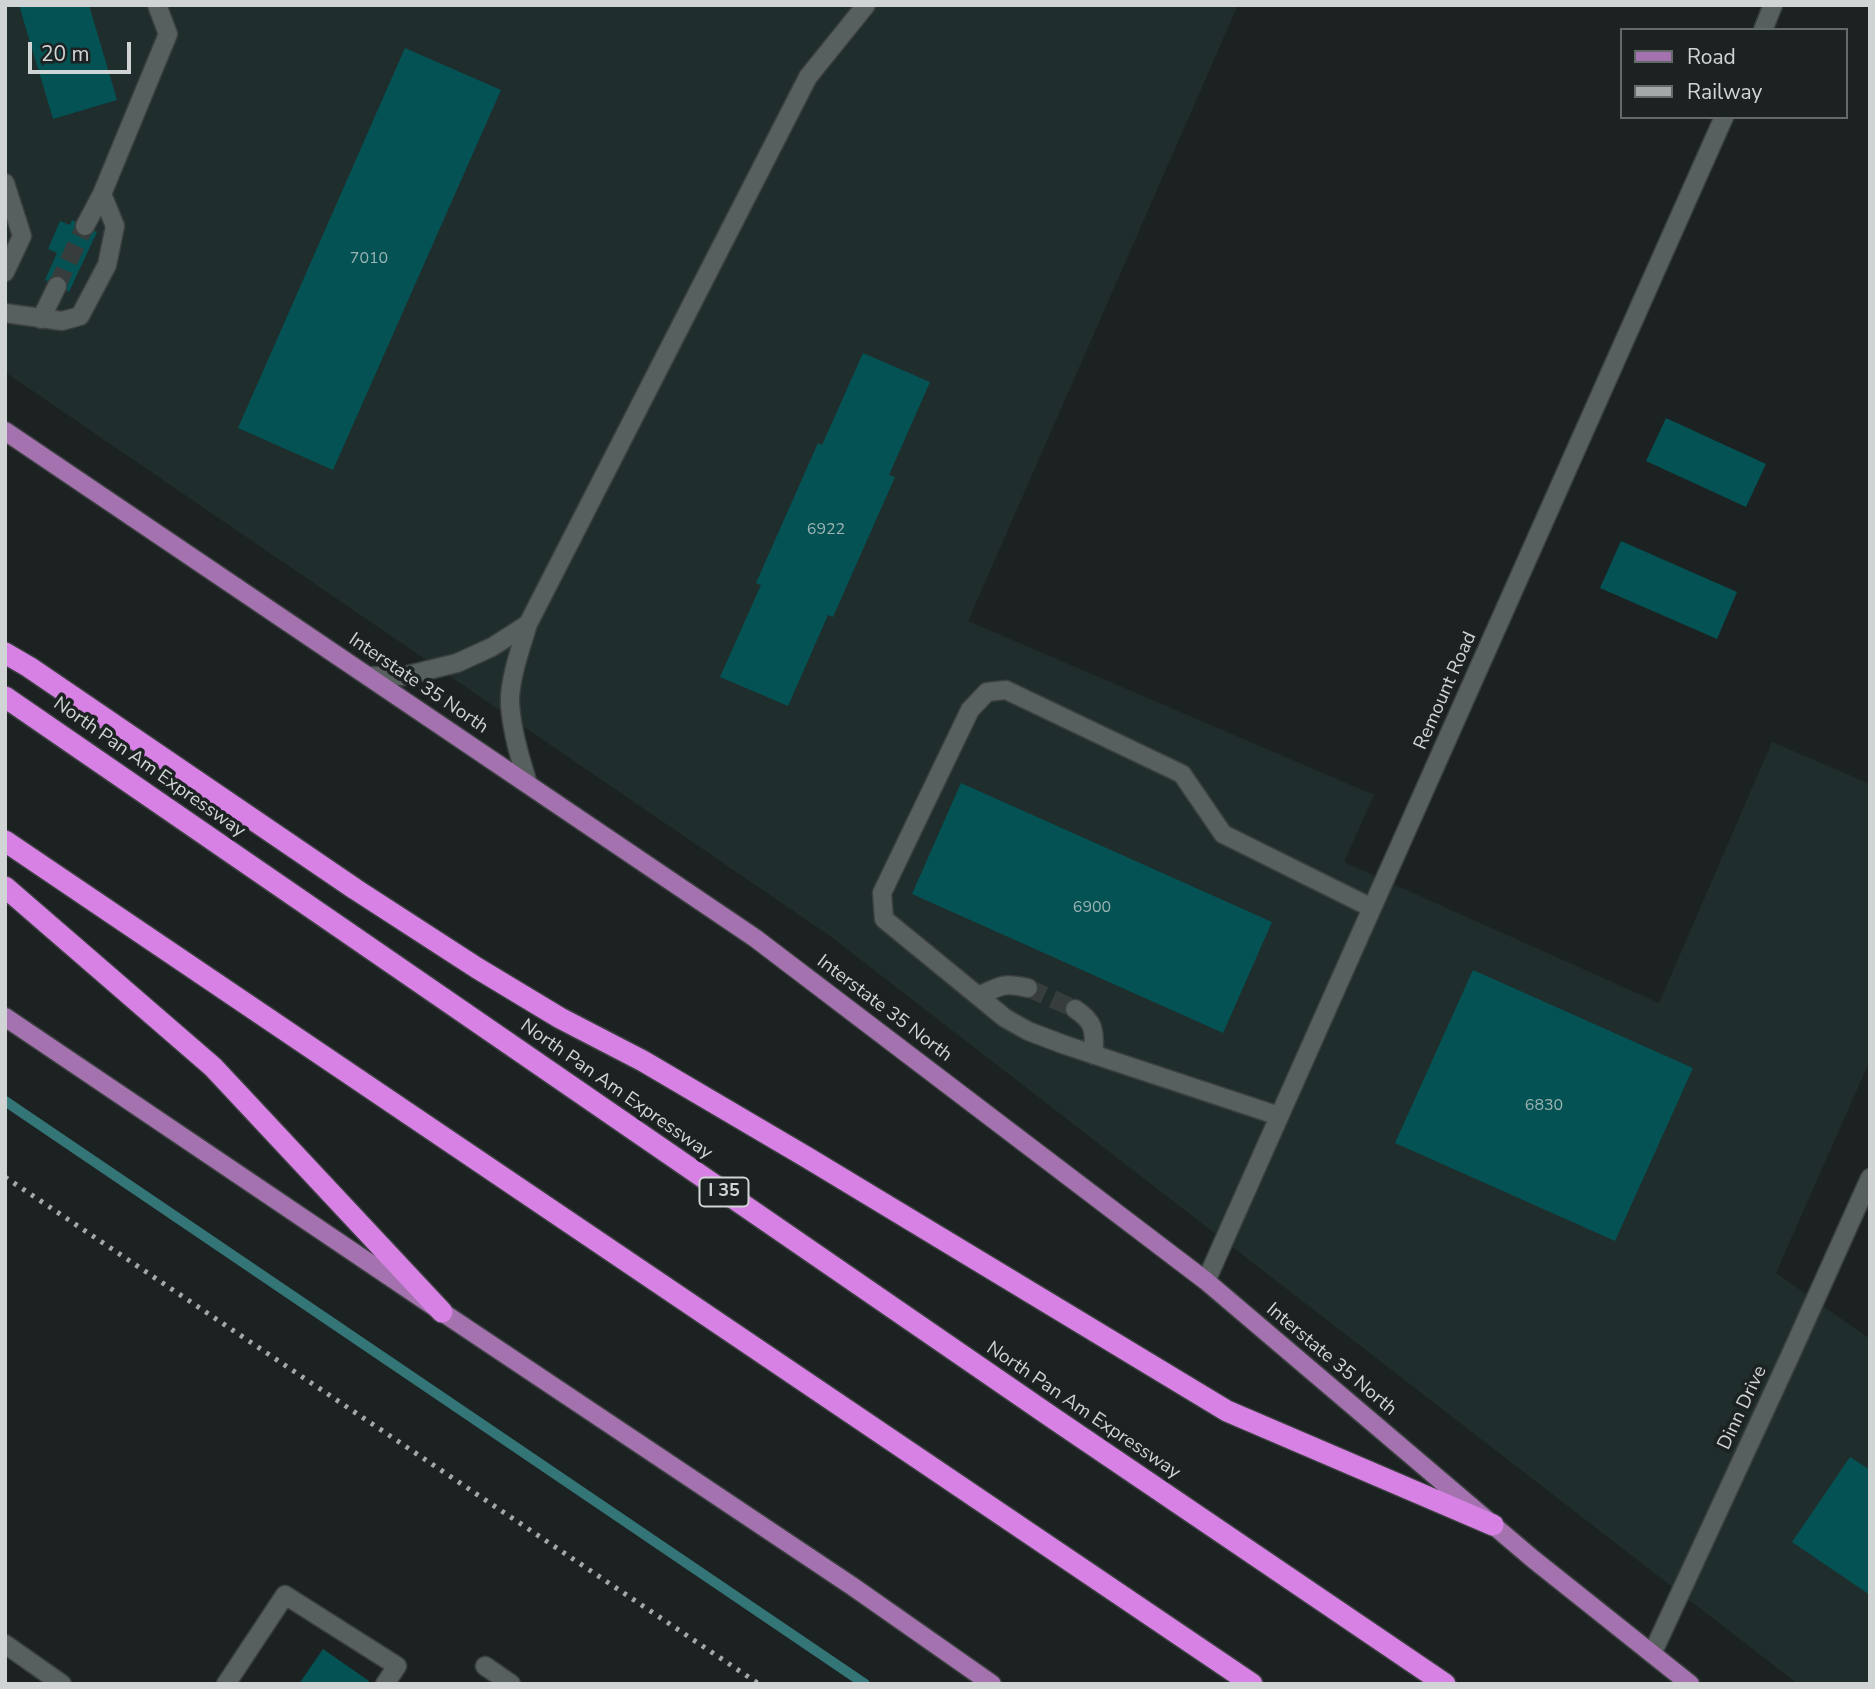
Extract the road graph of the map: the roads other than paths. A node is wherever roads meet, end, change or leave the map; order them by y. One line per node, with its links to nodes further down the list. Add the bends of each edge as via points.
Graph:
1 (157, 5): 7 (street, via 168,34)
2 (866, 5): 14 (street, via 808,77)
3 (1773, 5): 4 (street)
4 (1764, 28)
5 (1723, 119): 21 (street, Remount Road)
6 (6, 190): 9 (street, via 22,236)
7 (102, 194): 8 (street); 12 (street, via 116,226 107,265 80,316 62,321)
8 (85, 226)
9 (5, 272)
10 (57, 286): 12 (street)
11 (5, 313): 12 (street)
12 (41, 319)
13 (5, 431): 16 (main road, Interstate 35 North)
14 (528, 624): 16 (street, via 457,663 404,676); 18 (street, via 510,701 514,738)
15 (5, 653): 31 (highway, via 477,968 808,1158 1227,1411)
16 (369, 676): 18 (main road, Interstate 35 North)
17 (5, 697): 41 (highway, North Pan Am Expressway / I 35)
18 (528, 784): 29 (main road, Interstate 35 North, via 755,938)
19 (5, 841): 40 (highway)
20 (5, 887): 30 (highway, via 213,1067)
21 (1372, 908): 23 (street, via 1223,834 1182,774 1006,690 987,692 970,710 882,893 884,919); 27 (street, Remount Road)
22 (1028, 988): 23 (street, via 1011,984)
23 (978, 996): 26 (street, via 1028,1031)
24 (1075, 1009): 26 (street, via 1094,1029)
25 (5, 1017): 30 (main road)
26 (1094, 1055): 27 (street)
27 (1279, 1116): 29 (street, Remount Road)
28 (1870, 1178): 33 (street, Dinn Drive)
29 (1206, 1281): 31 (main road, Interstate 35 North)
30 (442, 1312): 39 (main road)
31 (1493, 1525): 33 (main road, Interstate 35 North)
32 (5, 1644): 35 (street)
33 (1652, 1654): 42 (main road, Interstate 35 North)
34 (485, 1666): 38 (street)
35 (62, 1684)
36 (226, 1684): 37 (street, via 285,1595 397,1665)
37 (385, 1684)
38 (511, 1684)
39 (992, 1684)
40 (1252, 1684)
41 (1445, 1684)
42 (1690, 1684)

